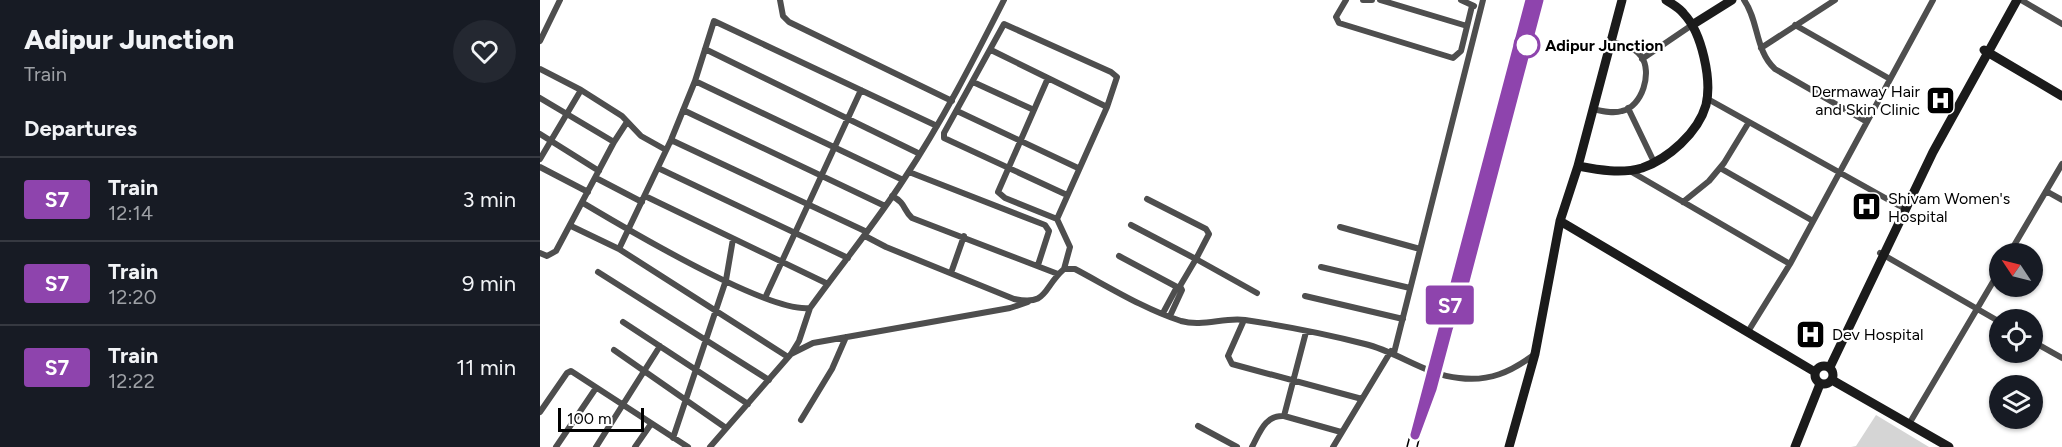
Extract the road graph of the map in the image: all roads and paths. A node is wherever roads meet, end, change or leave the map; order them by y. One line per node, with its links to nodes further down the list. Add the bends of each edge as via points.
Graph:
1 (560, 0): 22 (street)
2 (780, 0): 43 (street, via 783,16 789,21)
3 (1002, 0): 43 (street)
4 (1346, 0): 24 (street, via 1336,17 1339,23 1453,58 1461,51)
5 (1363, 0): 6 (street)
6 (1372, 0)
7 (1380, 0): 24 (street)
8 (1461, 0): 18 (street)
9 (1483, 0): 19 (street)
10 (1622, 0): 27 (main road)
11 (1666, 0): 25 (main road, via 1684,12)
12 (1732, 0): 25 (main road)
13 (1744, 0): 28 (street)
14 (1835, 0): 23 (street)
15 (1933, 0): 35 (street)
16 (2012, 0): 31 (main road)
17 (2019, 0): 21 (street); 31 (main road)
18 (1472, 6): 19 (street); 24 (street)
19 (1480, 8): 104 (street)
20 (540, 20): 22 (street)
21 (2062, 24)
22 (549, 25): 26 (street)
23 (1796, 25): 28 (street); 35 (street)
24 (1467, 26)
25 (1692, 26): 32 (street); 42 (main road, via 1704,58)
26 (540, 41)
27 (1611, 42): 32 (street, via 1632,50); 46 (main road)
28 (1761, 48): 54 (street, via 1775,69)
29 (705, 50): 36 (street); 39 (street, via 714,21); 51 (street)
30 (991, 50): 34 (street); 37 (street); 44 (street, via 1002,25 1007,24 1111,72 1117,80)
31 (1985, 51): 40 (main road); 90 (main road)
32 (1642, 60): 45 (street, via 1646,69 1643,88 1636,103)
33 (540, 69): 38 (street)
34 (1048, 78): 44 (street); 48 (street)
35 (1890, 79): 54 (street)
36 (695, 81): 47 (street); 61 (street)
37 (973, 82): 48 (street); 49 (street)
38 (581, 90): 50 (street); 52 (street)
39 (861, 90): 51 (street); 55 (street)
40 (2062, 96)
41 (540, 98): 50 (street)
42 (1706, 99): 53 (street); 65 (main road, via 1692,130 1668,156)
43 (952, 101): 55 (street)
44 (1107, 107): 71 (street)
45 (1628, 108): 46 (street); 65 (street)
46 (1593, 109): 67 (main road)
47 (683, 110): 57 (street); 77 (street)
48 (1034, 110): 58 (street)
49 (957, 111): 58 (street); 70 (street, via 944,133 946,141)
50 (567, 114): 59 (street); 60 (street)
51 (849, 119): 61 (street); 63 (street)
52 (627, 122): 60 (street); 62 (street, via 641,136)
53 (1749, 122): 72 (street); 75 (street)
54 (1867, 122): 75 (street)
55 (937, 126): 63 (street)
56 (540, 134): 59 (street)
57 (671, 140): 62 (street); 88 (street)
58 (1020, 140): 70 (street); 71 (street)
59 (551, 141): 64 (street); 76 (street)
60 (614, 142): 76 (street)
61 (835, 147): 77 (street); 78 (street)
62 (666, 150): 69 (street)
63 (920, 153): 74 (street)
64 (540, 159)
65 (1654, 162): 73 (main road)
66 (2062, 164): 79 (street)
67 (1578, 166): 73 (main road, via 1610,172); 92 (main road)
68 (540, 167): 80 (street)
69 (658, 168): 83 (street); 98 (street)
70 (1007, 168): 81 (street); 91 (street, via 999,189 1001,195)
71 (1078, 168): 81 (street)
72 (1720, 168): 86 (street); 93 (street)
73 (1628, 170): 86 (street)
74 (909, 172): 78 (street); 112 (street, via 1045,225 1048,231)
75 (1839, 173): 90 (street); 93 (street)
76 (598, 174): 80 (street); 83 (street)
77 (822, 175): 88 (street); 89 (street)
78 (903, 180): 82 (street)
79 (2046, 191): 85 (street); 102 (street)
80 (588, 192): 87 (street)
81 (1067, 195): 91 (street)
82 (892, 196): 89 (street); 100 (street, via 906,205 912,218)
83 (643, 199): 97 (street); 101 (street)
84 (1147, 199): 109 (street, via 1208,232)
85 (2062, 200)
86 (1683, 202): 111 (street)
87 (583, 203): 95 (street); 97 (street)
88 (807, 204): 98 (street); 99 (street)
89 (885, 206): 99 (street)
90 (1904, 208): 106 (main road)
91 (1057, 219): 115 (street, via 1070,247)
92 (1560, 221): 135 (main road); 143 (main road)
93 (1813, 221): 111 (street)
94 (1131, 225): 109 (street)
95 (571, 226): 103 (street); 105 (street, via 552,255)
96 (1340, 227): 104 (street)
97 (628, 230): 103 (street); 117 (street)
98 (795, 233): 108 (street); 110 (street)
99 (866, 234): 108 (street); 116 (street)
100 (964, 236): 112 (street); 116 (street)
101 (733, 239): 110 (street); 117 (street)
102 (2015, 243)
103 (619, 249): 128 (street)
104 (1420, 249): 120 (street)
105 (540, 253)
106 (1882, 254): 127 (street); 146 (main road)
107 (1119, 256): 119 (street)
108 (848, 258): 118 (street)
109 (1196, 259): 119 (street); 122 (street)
110 (782, 262): 118 (street); 124 (street)
111 (1790, 264): 135 (street)
112 (1038, 265): 115 (street)
113 (1321, 267): 120 (street)
114 (598, 272): 138 (street)
115 (1061, 272): 125 (street, via 1039,300); 129 (street, via 1075,269)
116 (951, 273): 125 (street)
117 (726, 280): 124 (street); 128 (street)
118 (828, 284): 126 (street)
119 (1178, 287): 129 (street); 130 (street, via 1182,290)
120 (1410, 288): 132 (street)
121 (1989, 289): 127 (street)
122 (1257, 293)
123 (1305, 296): 132 (street)
124 (765, 298): 126 (street)
125 (1029, 302): 137 (street)
126 (810, 308): 144 (street)
127 (1977, 309): 131 (street); 162 (street)
128 (716, 310): 138 (street); 144 (street)
129 (1163, 313): 130 (street)
130 (1170, 316): 133 (street, via 1199,324)
131 (1989, 316)
132 (1403, 319): 142 (street)
133 (1244, 320): 136 (street); 152 (street, via 1229,360 1236,366)
134 (623, 322): 139 (street)
135 (1749, 330): 149 (main road)
136 (1306, 332): 142 (street); 152 (street)
137 (846, 337): 144 (street, via 813,343); 161 (street)
138 (706, 339): 147 (street); 150 (street)
139 (660, 346): 147 (street); 148 (street)
140 (2043, 347): 145 (street)
141 (614, 350): 148 (street)
142 (1392, 352): 143 (street, via 1437,373 1472,379 1514,370); 155 (street)
143 (1535, 354): 176 (main road)
144 (790, 355): 150 (street)
145 (2062, 358)
146 (1827, 366): 149 (main road); 151 (main road)
147 (696, 370): 156 (street); 157 (street)
148 (644, 371): 156 (street); 158 (street)
149 (1815, 372): 153 (main road)
150 (769, 380): 157 (street)
151 (1832, 380): 153 (main road); 162 (main road)
152 (1294, 381): 155 (street); 160 (street)
153 (1820, 384): 177 (main road)
154 (596, 388): 158 (street); 159 (street, via 574,372 567,373); 168 (street)
155 (1362, 399): 166 (street)
156 (685, 400): 165 (street); 167 (street)
157 (748, 404): 165 (street)
158 (622, 406): 163 (street); 169 (street)
159 (540, 412)
160 (1284, 416): 166 (street); 174 (street, via 1266,421)
161 (801, 420)
162 (1905, 421): 178 (main road)
163 (651, 424): 167 (street); 170 (street)
164 (1198, 426): 173 (street)
165 (726, 428): 172 (street)
166 (1341, 432): 175 (street)
167 (673, 438): 171 (street)
168 (556, 447)
169 (596, 447)
170 (635, 447)
171 (688, 447)
172 (710, 447)
173 (1237, 447)
174 (1252, 447)
175 (1333, 447)
176 (1509, 447)
177 (1794, 447)
178 (1949, 447)

